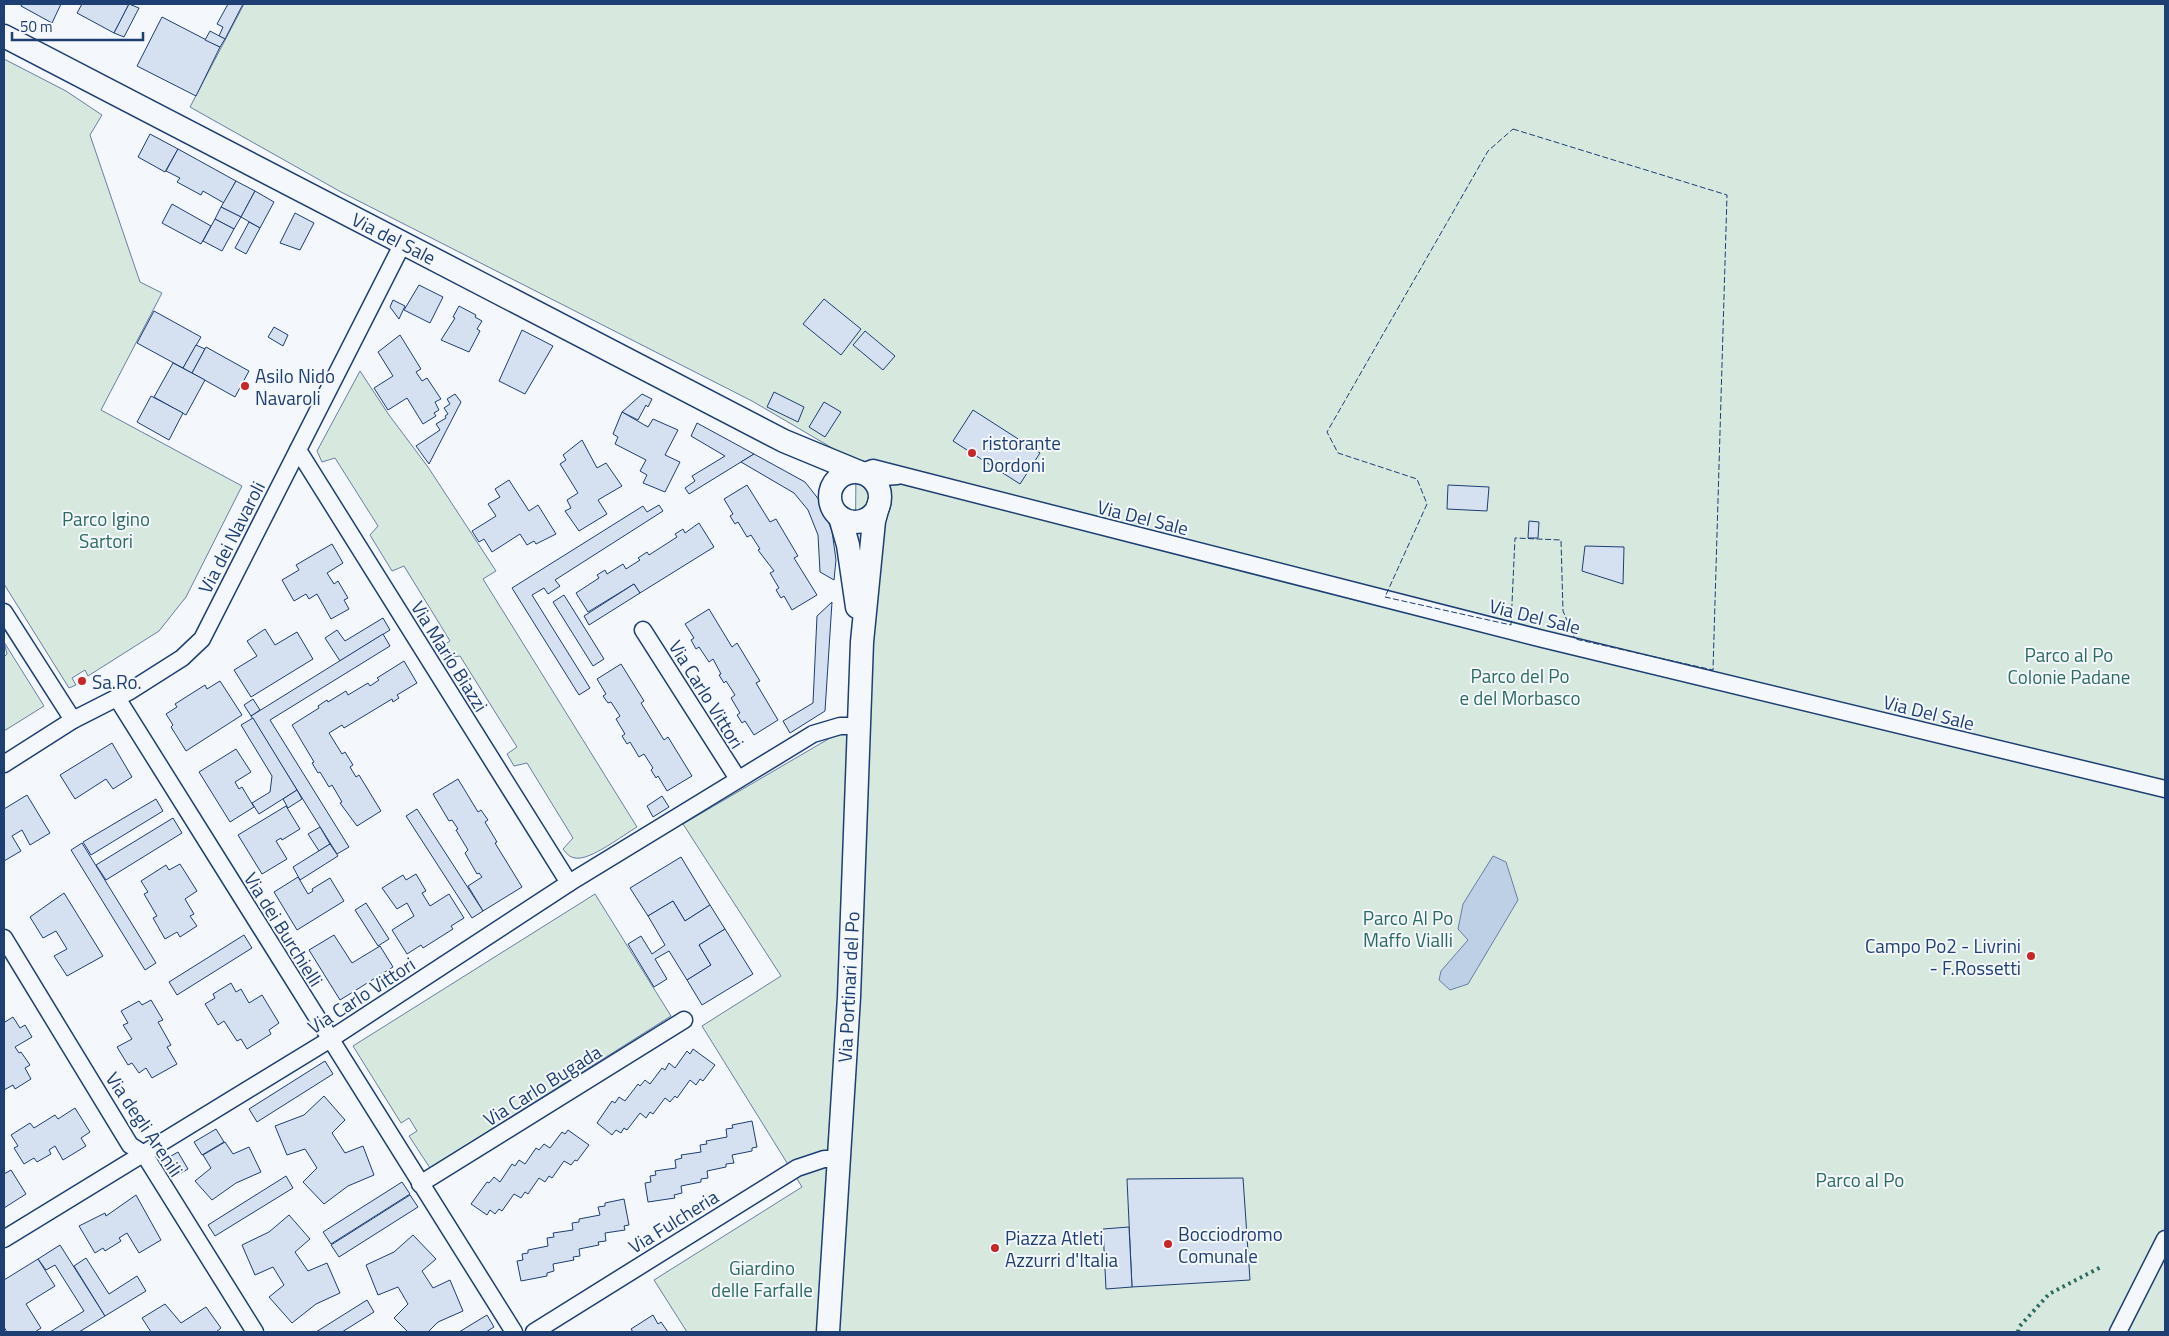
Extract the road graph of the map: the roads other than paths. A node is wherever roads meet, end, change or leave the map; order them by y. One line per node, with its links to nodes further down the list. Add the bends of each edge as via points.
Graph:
1 (4, 36): 2 (street, Via del Sale)
2 (403, 243): 3 (street, Via del Sale); 4 (street, Via dei Navaroli)
3 (784, 441): 6 (street, Via del Sale); 7 (street, Via del Sale, via 820,466 828,479)
4 (298, 450): 12 (street, Via dei Navaroli, via 202,639 182,658); 18 (street, Via Mario Biazzi)
5 (897, 476): 6 (street, Via del Sale, via 873,468 865,471); 17 (street, Via Del Sale, via 1552,642)
6 (870, 485): 7 (street, Via del Sale, via 851,472 837,479); 8 (street, via 870,516 855,522); 11 (street, Via Portinari del Po, via 874,521)
7 (830, 494): 8 (street, Via del Sale, via 832,507)
8 (840, 517): 11 (street, Via Portinari del Po, via 848,545)
9 (4, 612): 13 (street)
10 (643, 630): 16 (street, Via Carlo Vittori)
11 (862, 642): 14 (street, Via Portinari del Po)
12 (117, 698): 13 (street, Via dei Navaroli); 21 (street, Via dei Burchielli)
13 (72, 720): 15 (street, Via dei Navaroli)
14 (860, 726): 16 (street, Via Carlo Vittori, via 840,726 813,734); 23 (street, Via Portinari del Po)
15 (4, 764)
16 (738, 779): 18 (street, Via Carlo Vittori)
17 (2165, 789)
18 (569, 883): 21 (street, Via Carlo Vittori)
19 (4, 938): 22 (street, Via degli Arenili, via 130,1144)
20 (684, 1020): 24 (street, Via Carlo Bugada)
21 (329, 1040): 22 (street, Via Carlo Vittori); 24 (street, Via dei Burchielli)
22 (144, 1154): 26 (street, Via Carlo Vittori); 27 (street, Via degli Arenili)
23 (839, 1158): 29 (street, Via Fulcheria, via 824,1159 797,1168); 30 (street, Via Portinari del Po)
24 (420, 1184): 28 (street, Via dei Burchielli)
25 (2165, 1238): 31 (street)
26 (4, 1239)
27 (256, 1332)
28 (514, 1332)
29 (534, 1332)
30 (828, 1332)
31 (2118, 1332)

